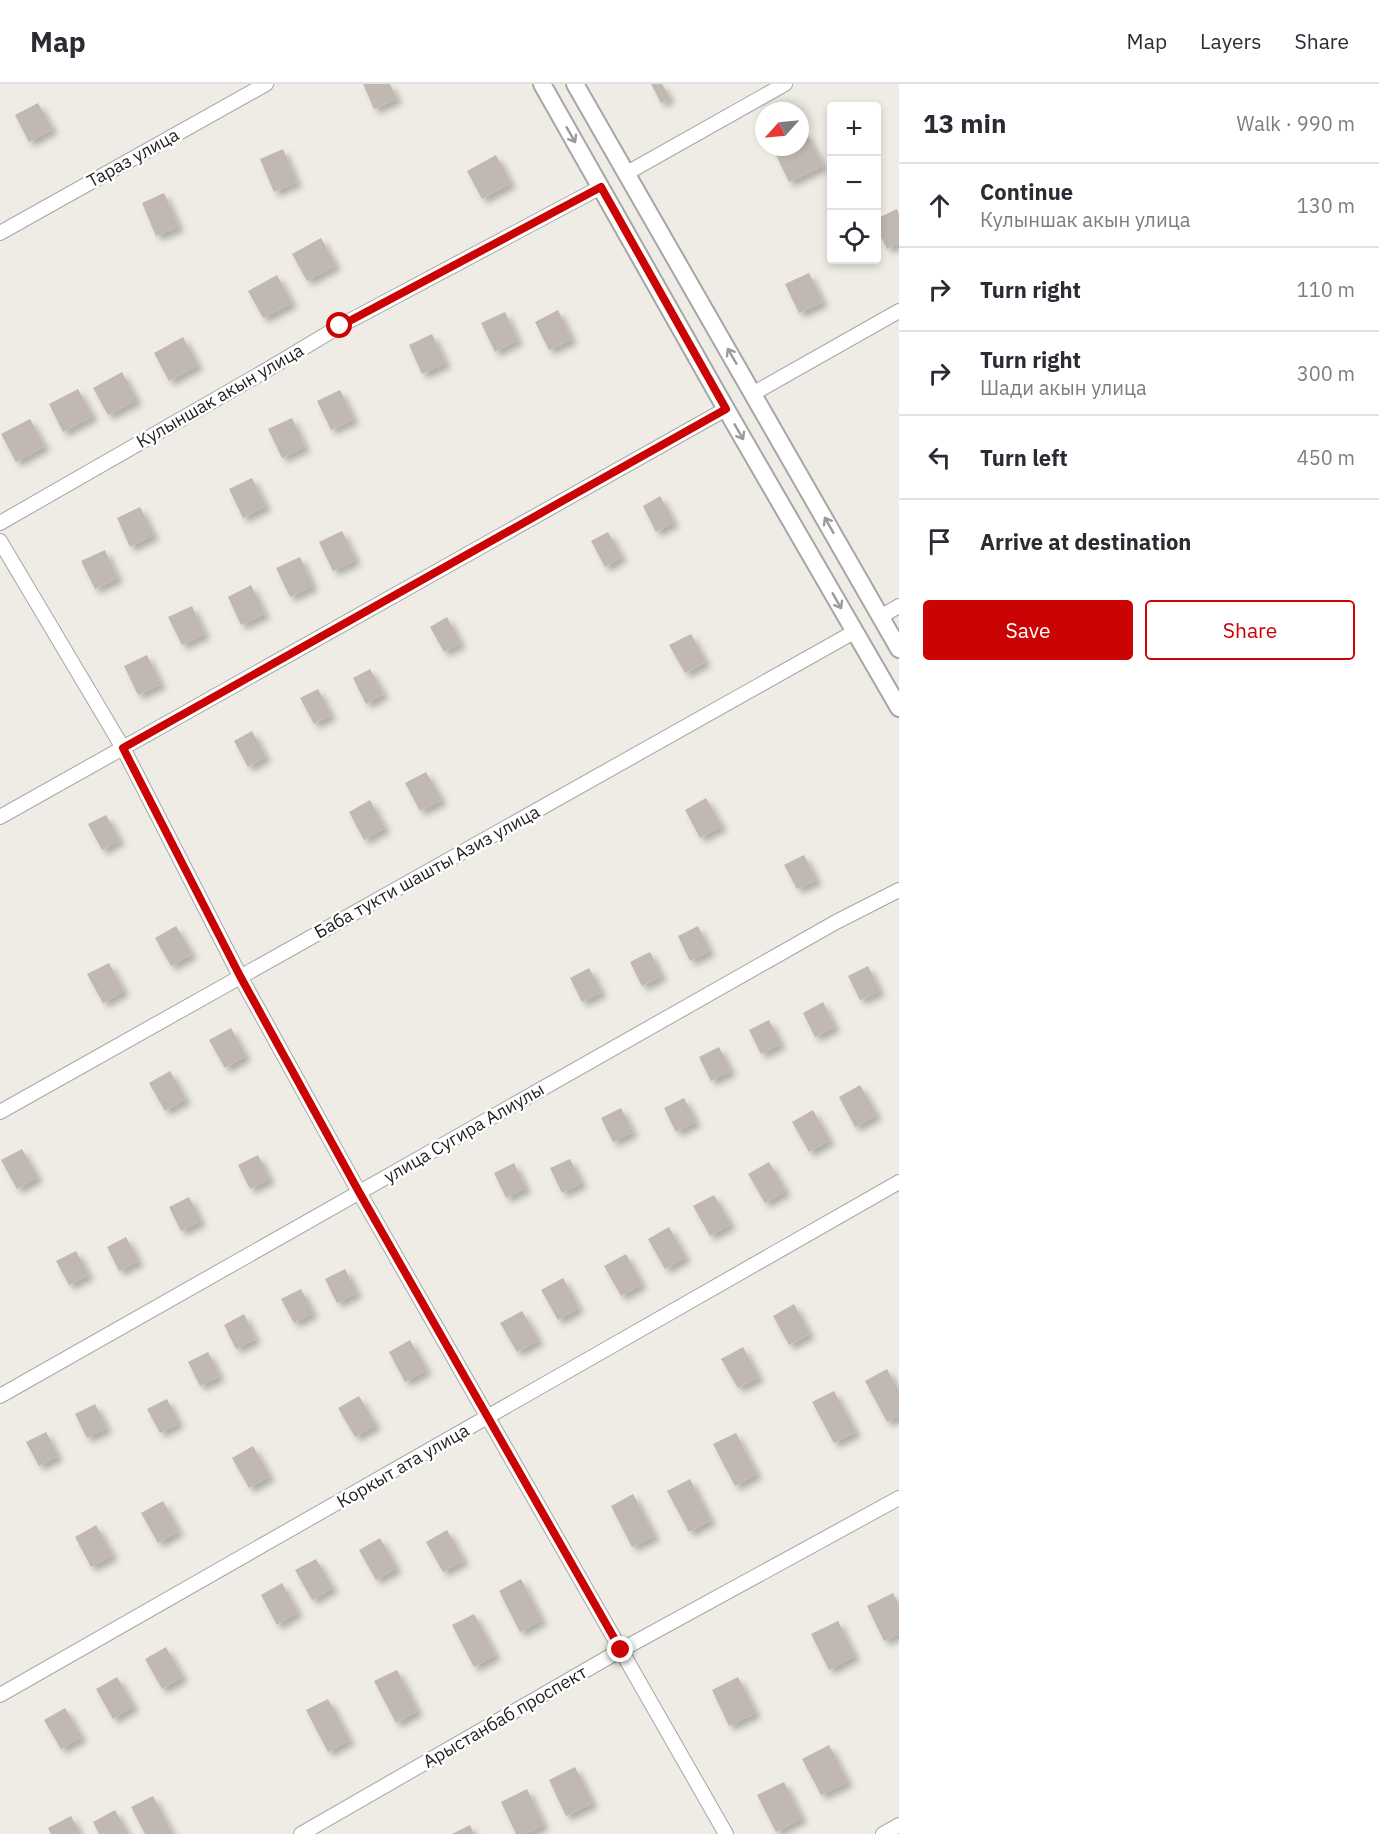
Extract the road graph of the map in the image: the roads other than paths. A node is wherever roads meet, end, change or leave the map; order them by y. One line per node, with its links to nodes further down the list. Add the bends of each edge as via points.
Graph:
1 (266, 84): 7 (street, Тараз улица)
2 (542, 84): 6 (street, one-way to 6)
3 (575, 84): 5 (street)
4 (785, 84): 5 (street)
5 (627, 173): 9 (street, one-way to 5)
6 (601, 187): 10 (street); 11 (street, Кулыншак акын улица, via 340,326)
7 (0, 232)
8 (899, 311): 9 (street)
9 (754, 393): 14 (street, one-way to 9)
10 (726, 409): 15 (street, one-way to 15); 18 (street)
11 (0, 523)
12 (0, 541): 18 (street)
13 (899, 606): 14 (street)
14 (880, 617): 16 (street)
15 (854, 632): 17 (street); 21 (street, Баба тукти шашты Азиз улица)
16 (899, 649)
17 (899, 708)
18 (123, 748): 19 (street); 21 (street)
19 (0, 817)
20 (899, 890): 24 (street, улица Сугира Алиулы)
21 (240, 976): 22 (street, Баба тукти шашты Азиз улица); 24 (street)
22 (0, 1112)
23 (899, 1182): 26 (street, Коркыт ата улица)
24 (359, 1192): 25 (street, улица Сугира Алиулы); 26 (street)
25 (0, 1396)
26 (487, 1417): 28 (street); 29 (street, Коркыт ата улица)
27 (899, 1498): 28 (street, Арыстанбаб проспект)
28 (621, 1650): 31 (street, Арыстанбаб проспект); 32 (street)
29 (0, 1695)
30 (899, 1825): 33 (street)
31 (301, 1834)
32 (726, 1834)
33 (883, 1834)

